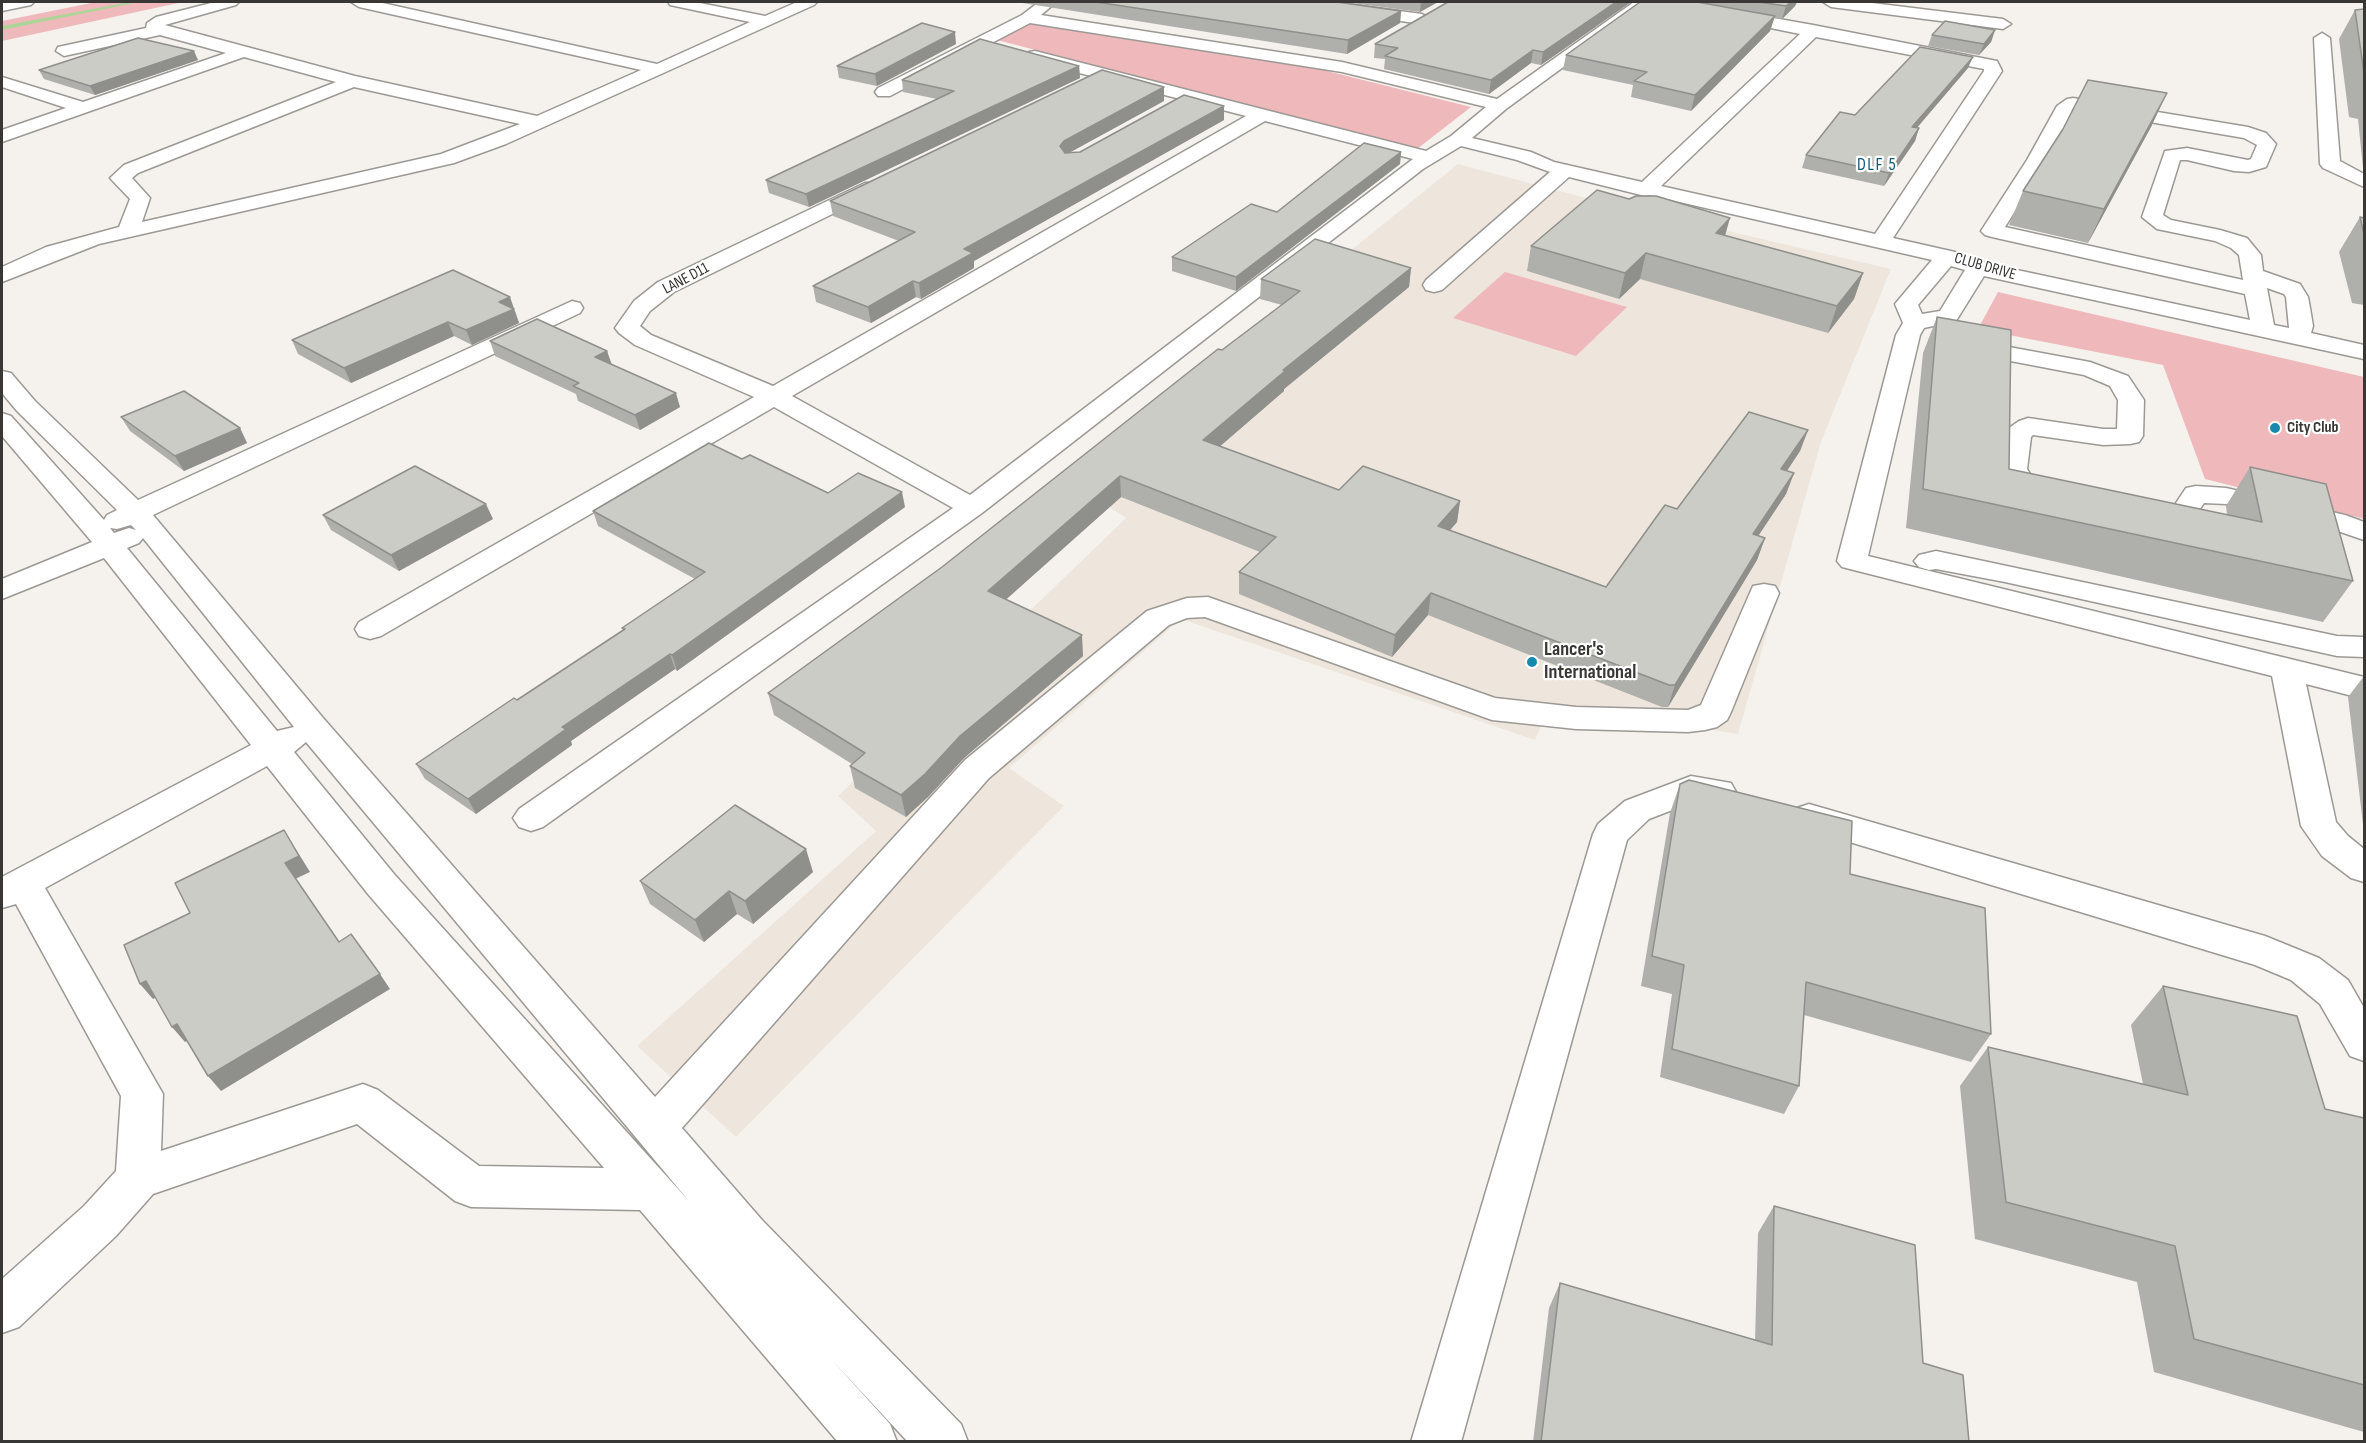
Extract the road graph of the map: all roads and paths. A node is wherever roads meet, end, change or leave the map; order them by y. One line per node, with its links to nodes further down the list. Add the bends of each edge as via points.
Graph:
1 (26, 2): 9 (street)
2 (231, 2): 14 (street, via 162,20 153,26)
3 (359, 2): 26 (street)
4 (675, 2): 13 (street)
5 (809, 2): 13 (street)
6 (1050, 2): 12 (street)
7 (1301, 2): 16 (street, via 1427,16)
8 (1831, 2): 19 (street, via 2003,19)
9 (2, 6)
10 (1647, 9): 33 (street, via 1629,12)
11 (1712, 12): 15 (street)
12 (1028, 18): 20 (street); 25 (street)
13 (766, 21): 26 (street)
14 (160, 30): 22 (street); 23 (street)
15 (1813, 30): 21 (street); 46 (street, via 1975,61 1991,65 1993,71)
16 (1402, 31)
17 (2322, 38): 42 (street, via 2330,164)
18 (1775, 41): 21 (street)
19 (2006, 41)
20 (977, 42): 27 (street, CLUB DRIVE); 31 (street)
21 (1798, 45): 43 (street)
22 (64, 51)
23 (244, 52): 28 (street); 34 (street)
24 (1362, 55): 25 (street)
25 (1342, 67): 33 (street)
26 (658, 69): 37 (street)
27 (1105, 74): 30 (street); 32 (street, CLUB DRIVE)
28 (353, 81): 37 (street); 44 (street, via 131,169 120,178 140,198)
29 (2, 82): 34 (street)
30 (1073, 89)
31 (884, 92)
32 (1190, 96): 35 (street); 36 (street, CLUB DRIVE)
33 (1500, 105): 39 (street)
34 (85, 108): 38 (street)
35 (1163, 110)
36 (1263, 114): 39 (street, CLUB DRIVE); 59 (street)
37 (538, 122): 44 (street, via 447,159)
38 (2, 136)
39 (1444, 148): 40 (street, CLUB DRIVE, via 1517,166); 62 (street)
40 (1556, 168): 43 (street, CLUB DRIVE); 51 (street)
41 (891, 178): 59 (street, LANE D11, via 666,287 642,306 627,328 642,340)
42 (2364, 181)
43 (1645, 189): 46 (street, CLUB DRIVE)
44 (128, 231): 49 (street, via 54,252)
45 (1992, 231): 48 (street); 50 (street); 50 (street, via 2066,106 2073,103 2248,133 2267,144 2259,163 2249,166 2187,154 2172,155 2152,217 2171,227 2239,243 2250,255)
46 (1880, 242): 47 (street, CLUB DRIVE)
47 (1947, 256): 48 (street, CLUB DRIVE); 54 (street, via 1906,303)
48 (1981, 263): 53 (street, CLUB DRIVE); 54 (street, via 1948,316)
49 (2, 275)
50 (2254, 283): 53 (street); 55 (street, via 2292,289 2297,297)
51 (1434, 285)
52 (572, 308): 64 (street)
53 (2262, 323): 55 (street, CLUB DRIVE)
54 (1911, 329): 61 (street, via 2090,369 2119,381 2131,400 2130,436 2103,437 2028,426 2019,434 2014,469 2024,487); 67 (street, via 1852,561)
55 (2299, 331): 56 (street, CLUB DRIVE); 57 (street, CLUB DRIVE)
56 (2364, 340)
57 (2364, 352)
58 (2, 378): 60 (street, via 26,406)
59 (772, 395): 62 (street, LANE D11); 70 (street)
60 (17, 432): 64 (street); 66 (street)
61 (2073, 502)
62 (972, 507): 76 (street)
63 (2130, 514): 65 (street, via 2164,521 2179,519 2196,494 2226,496 2335,521)
64 (142, 520): 66 (street); 74 (street)
65 (2364, 532)
66 (103, 538): 68 (street); 75 (street)
67 (1888, 570): 71 (street, via 1936,560 2337,646); 72 (street)
68 (2, 590)
69 (1764, 593): 80 (street, via 1715,712 1705,719 1688,722 1576,718 1492,709 1208,607 1165,615 977,769)
70 (370, 629)
71 (2364, 647)
72 (2287, 669): 73 (street); 77 (street, via 2319,826 2335,846)
73 (2364, 688)
74 (312, 727): 75 (street); 80 (street)
75 (272, 748): 78 (street); 82 (street, via 381,884)
76 (531, 818)
77 (2364, 868)
78 (12, 889): 81 (street, via 142,1094)
79 (2364, 1044): 86 (street, via 2334,992 2305,969 2265,952 1732,794 1691,789 1637,810 1611,834)
80 (655, 1127): 85 (street, via 746,1235)
81 (138, 1179): 82 (street, via 363,1103 471,1186); 83 (street, via 100,1221)
82 (651, 1190): 84 (street)
83 (2, 1310)
84 (872, 1442)
85 (943, 1442)
86 (1436, 1442)

